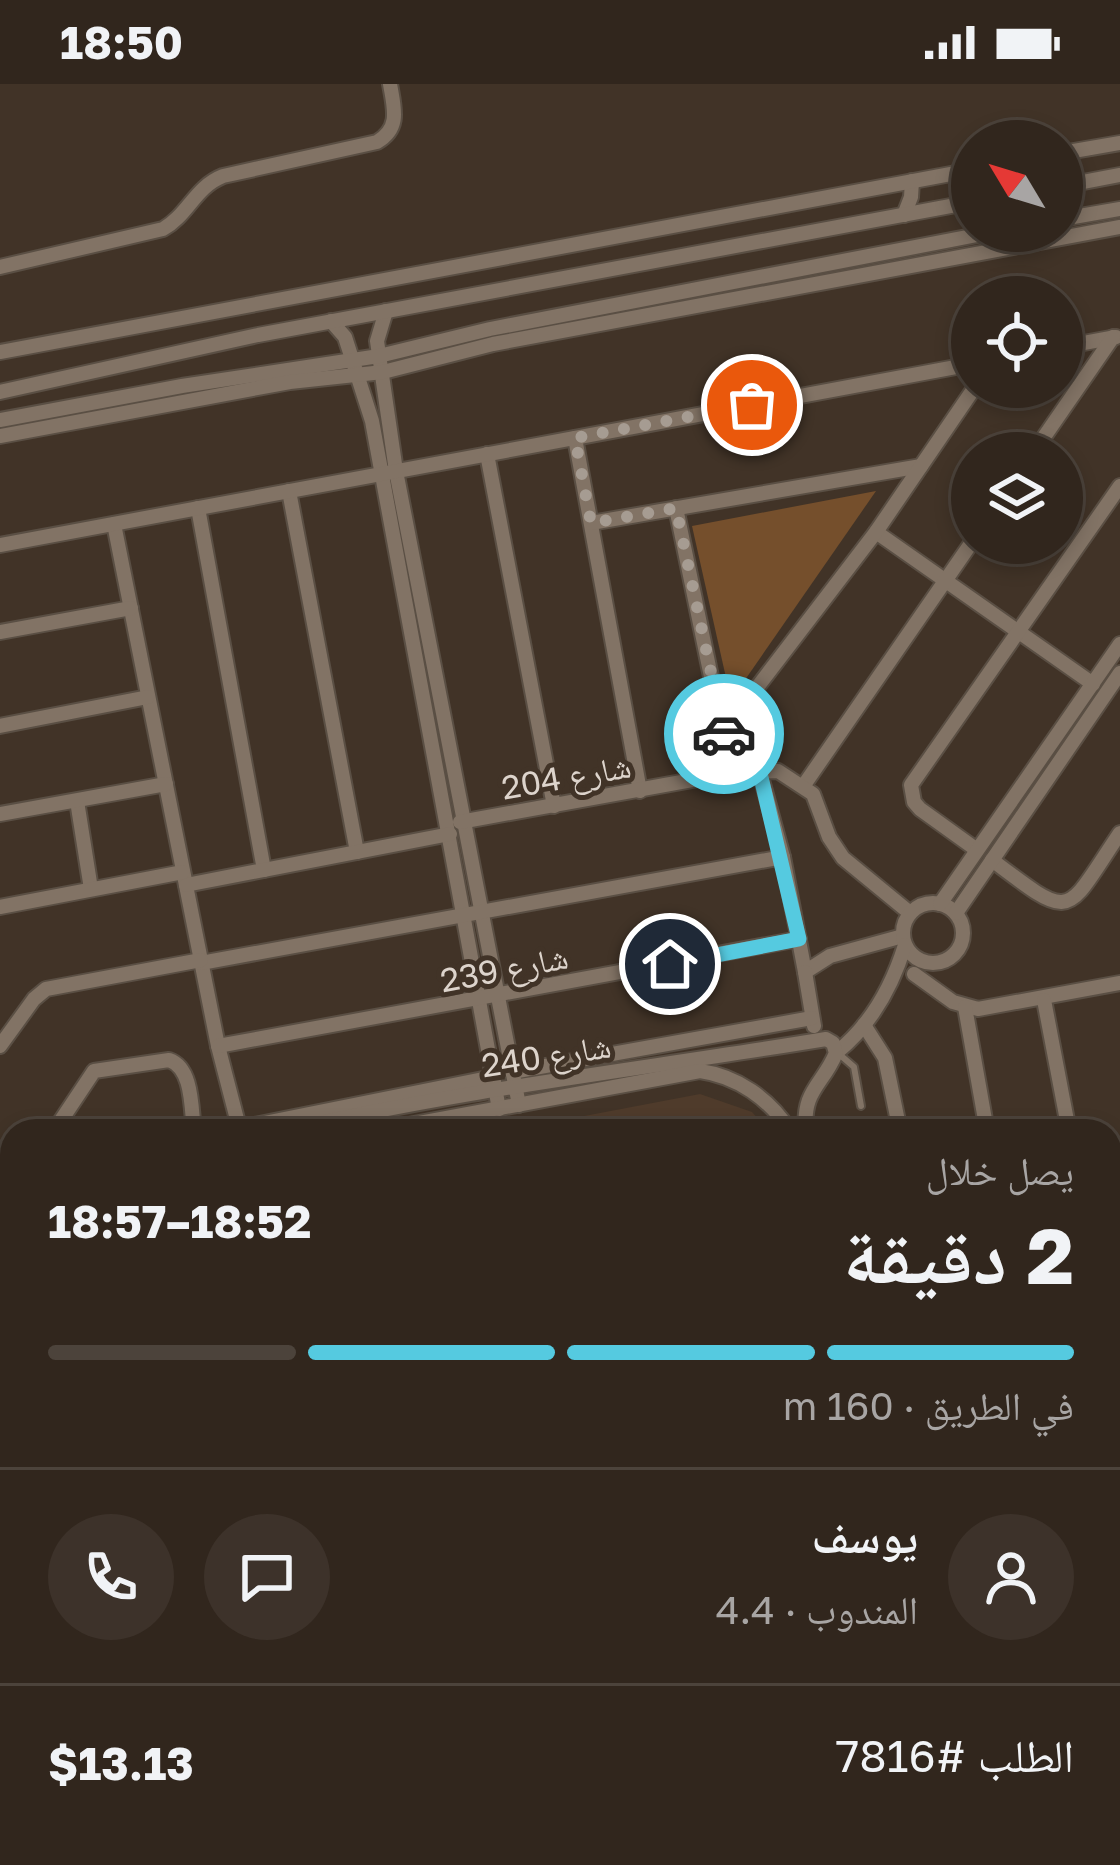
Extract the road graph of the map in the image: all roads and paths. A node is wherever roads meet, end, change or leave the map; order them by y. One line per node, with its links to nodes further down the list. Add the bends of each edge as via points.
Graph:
1 (390, 84): 15 (street, via 394,123 377,142 223,176 163,229)
2 (1120, 142): 3 (street)
3 (1083, 149)
4 (951, 174): 6 (street)
5 (1120, 175): 7 (street)
6 (912, 181): 10 (street); 20 (street)
7 (1083, 182)
8 (951, 205): 10 (street)
9 (1120, 209): 11 (street)
10 (904, 215): 16 (street)
11 (1083, 215)
12 (1120, 227): 14 (street)
13 (951, 240): 21 (street, via 575,312)
14 (981, 253): 21 (street)
15 (0, 267)
16 (386, 311): 17 (street); 21 (street, via 377,330)
17 (331, 322): 22 (street); 24 (street)
18 (1116, 337): 19 (street); 27 (street)
19 (1083, 343)
20 (0, 352)
21 (381, 364): 22 (street); 32 (street)
22 (355, 368): 26 (street, via 182,386); 28 (street); 32 (street)
23 (951, 368): 29 (street)
24 (0, 392)
25 (961, 408): 31 (street)
26 (0, 420)
27 (1048, 432)
28 (0, 436)
29 (575, 438): 30 (street); 37 (street)
30 (487, 454): 32 (street); 59 (street)
31 (921, 466): 36 (street); 39 (street)
32 (388, 472): 34 (street); 61 (street); 62 (street)
33 (1120, 487): 44 (street)
34 (289, 491): 35 (street); 65 (street)
35 (198, 508): 38 (street); 68 (street)
36 (676, 508): 37 (street); 52 (street)
37 (591, 523): 57 (street)
38 (114, 524): 40 (street); 43 (street)
39 (876, 532): 42 (street); 52 (street)
40 (0, 545)
41 (956, 564): 42 (street)
42 (945, 580): 44 (street); 56 (street)
43 (130, 608): 45 (street); 50 (street)
44 (1017, 631): 48 (street); 64 (street, via 911,785 920,809)
45 (0, 632)
46 (1120, 644): 48 (street)
47 (1120, 673): 49 (street)
48 (1093, 684): 64 (street)
49 (1114, 696): 67 (street)
50 (148, 697): 51 (street); 55 (street)
51 (0, 726)
52 (723, 732): 54 (street)
53 (759, 769): 54 (street, شارع 204); 56 (street, شارع 204); 66 (street)
54 (730, 773): 57 (street, شارع 204)
55 (166, 784): 58 (street); 69 (street)
56 (804, 785): 74 (street, via 843,858)
57 (640, 791): 59 (street, شارع 204)
58 (77, 801): 60 (street); 70 (street)
59 (554, 806): 61 (street, شارع 204)
60 (0, 814)
61 (466, 821): 62 (street, شارع 204); 73 (street)
62 (450, 829): 65 (street, شارع 204); 76 (street)
63 (1120, 833): 67 (street, via 1063,904 1046,901)
64 (977, 850): 71 (street)
65 (357, 852): 68 (street, شارع 204)
66 (783, 857): 73 (street); 77 (street)
67 (992, 860): 75 (street)
68 (265, 869): 69 (street, شارع 204)
69 (184, 878): 70 (street, شارع 204); 79 (street)
70 (91, 889): 72 (street, شارع 204)
71 (940, 904): 74 (street); 75 (street)
72 (0, 907)
73 (483, 912): 76 (street); 84 (street)
74 (910, 913): 78 (street)
75 (956, 913): 80 (street, via 962,942 950,958)
76 (465, 916): 79 (street); 86 (street)
77 (799, 939): 81 (street); 84 (street, شارع 239)
78 (904, 941): 80 (street); 81 (street, via 830,956); 85 (street)
79 (201, 962): 92 (street, via 46,989); 93 (street)
80 (930, 963): 82 (street)
81 (805, 972): 89 (street)
82 (914, 974): 85 (street); 88 (street)
83 (1120, 983): 87 (street)
84 (499, 997): 86 (street, شارع 239); 95 (street)
85 (883, 999): 90 (street)
86 (481, 1000): 93 (street, شارع 239); 96 (street)
87 (1044, 1000): 88 (street); 110 (street)
88 (965, 1006): 109 (street)
89 (812, 1018): 91 (street); 95 (street)
90 (863, 1025): 94 (street); 108 (street, via 885,1058)
91 (821, 1040): 94 (street); 95 (street, شارع 240)
92 (0, 1046)
93 (218, 1046): 102 (street)
94 (836, 1053): 98 (lane, via 854,1067); 107 (street)
95 (513, 1080): 96 (street, شارع 240); 97 (street)
96 (494, 1084): 99 (street); 103 (street); 104 (street, شارع 240)
97 (519, 1106): 99 (street); 106 (street, via 700,1072 752,1090)
98 (861, 1106)
99 (500, 1109): 105 (street)
100 (62, 1119): 101 (street, via 94,1072 169,1060 185,1072)
101 (192, 1119)
102 (237, 1119)
103 (301, 1119)
104 (336, 1119)
105 (444, 1119)
106 (781, 1119)
107 (805, 1119)
108 (897, 1119)
109 (985, 1119)
110 (1067, 1119)

